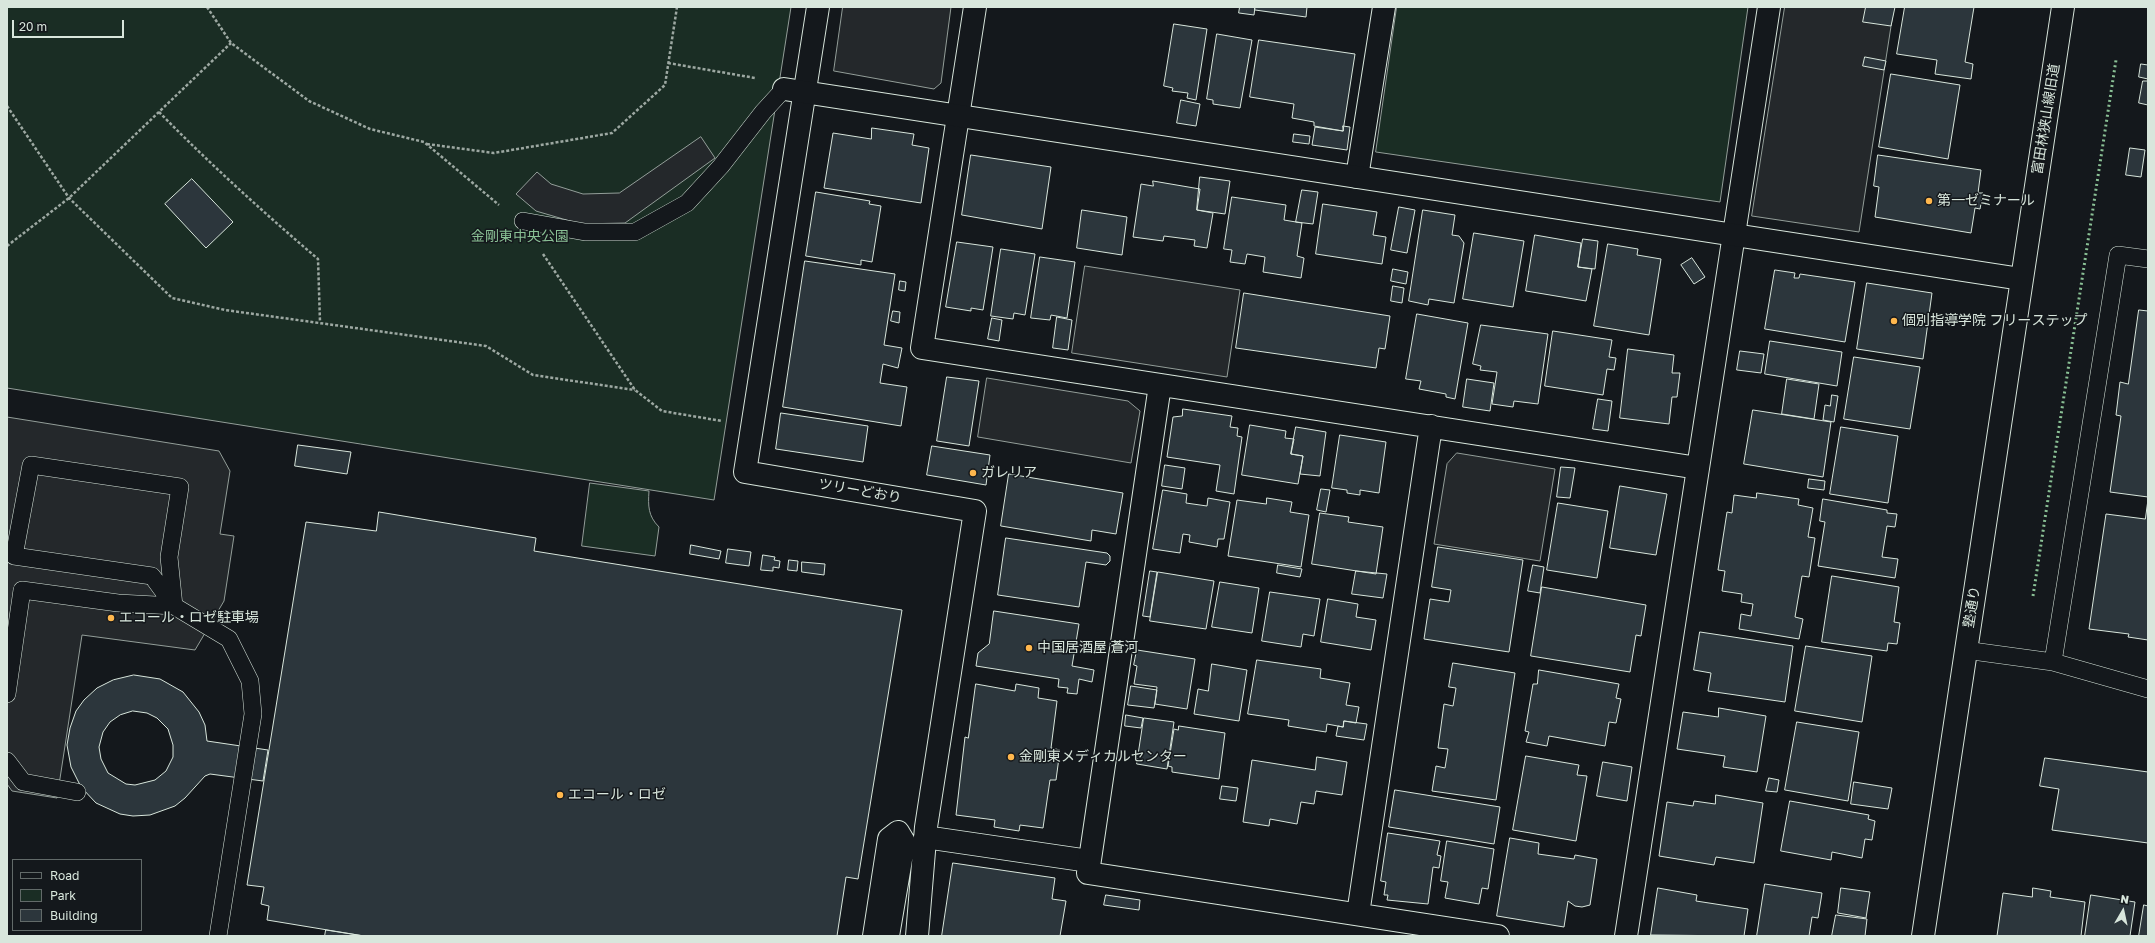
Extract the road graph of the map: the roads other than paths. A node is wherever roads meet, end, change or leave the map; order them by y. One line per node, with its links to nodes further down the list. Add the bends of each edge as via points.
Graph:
1 (818, 7): 6 (street)
2 (974, 7): 7 (street)
3 (1384, 7): 8 (street)
4 (1769, 7): 10 (street)
5 (2063, 7): 12 (street, 富田林狭山線旧道)
6 (795, 90): 7 (street); 9 (lane, via 763,112 721,166 687,203 634,232 585,232); 23 (street, ツリーどおり, via 745,472 975,511)
7 (958, 116): 8 (street); 13 (street, via 922,348)
8 (1357, 177): 10 (street)
9 (523, 222)
10 (1734, 235): 12 (street); 15 (street)
11 (2148, 259): 18 (lane, via 2118,255)
12 (2021, 279): 17 (street, 塾通り)
13 (1160, 385): 14 (street); 24 (street)
14 (1431, 426): 15 (street); 25 (street)
15 (1698, 468): 31 (street)
16 (174, 606): 16 (lane, via 152,576 14,556 31,465 180,487 169,557); 20 (lane, via 118,603 22,590); 26 (lane, via 229,639 250,681 252,714)
17 (1965, 650): 18 (lane); 32 (street, 塾通り)
18 (2053, 662): 19 (lane)
19 (2148, 689)
20 (7, 694)
21 (7, 761): 22 (lane, via 23,782)
22 (77, 792)
23 (925, 837): 24 (street); 29 (street)
24 (1089, 861): 25 (street, via 1088,873)
25 (1358, 914): 30 (street)
26 (218, 936)
27 (874, 936): 28 (street, via 889,839 898,832 904,842)
28 (888, 936)
29 (917, 936)
30 (1498, 936)
31 (1626, 936)
32 (1923, 936)

